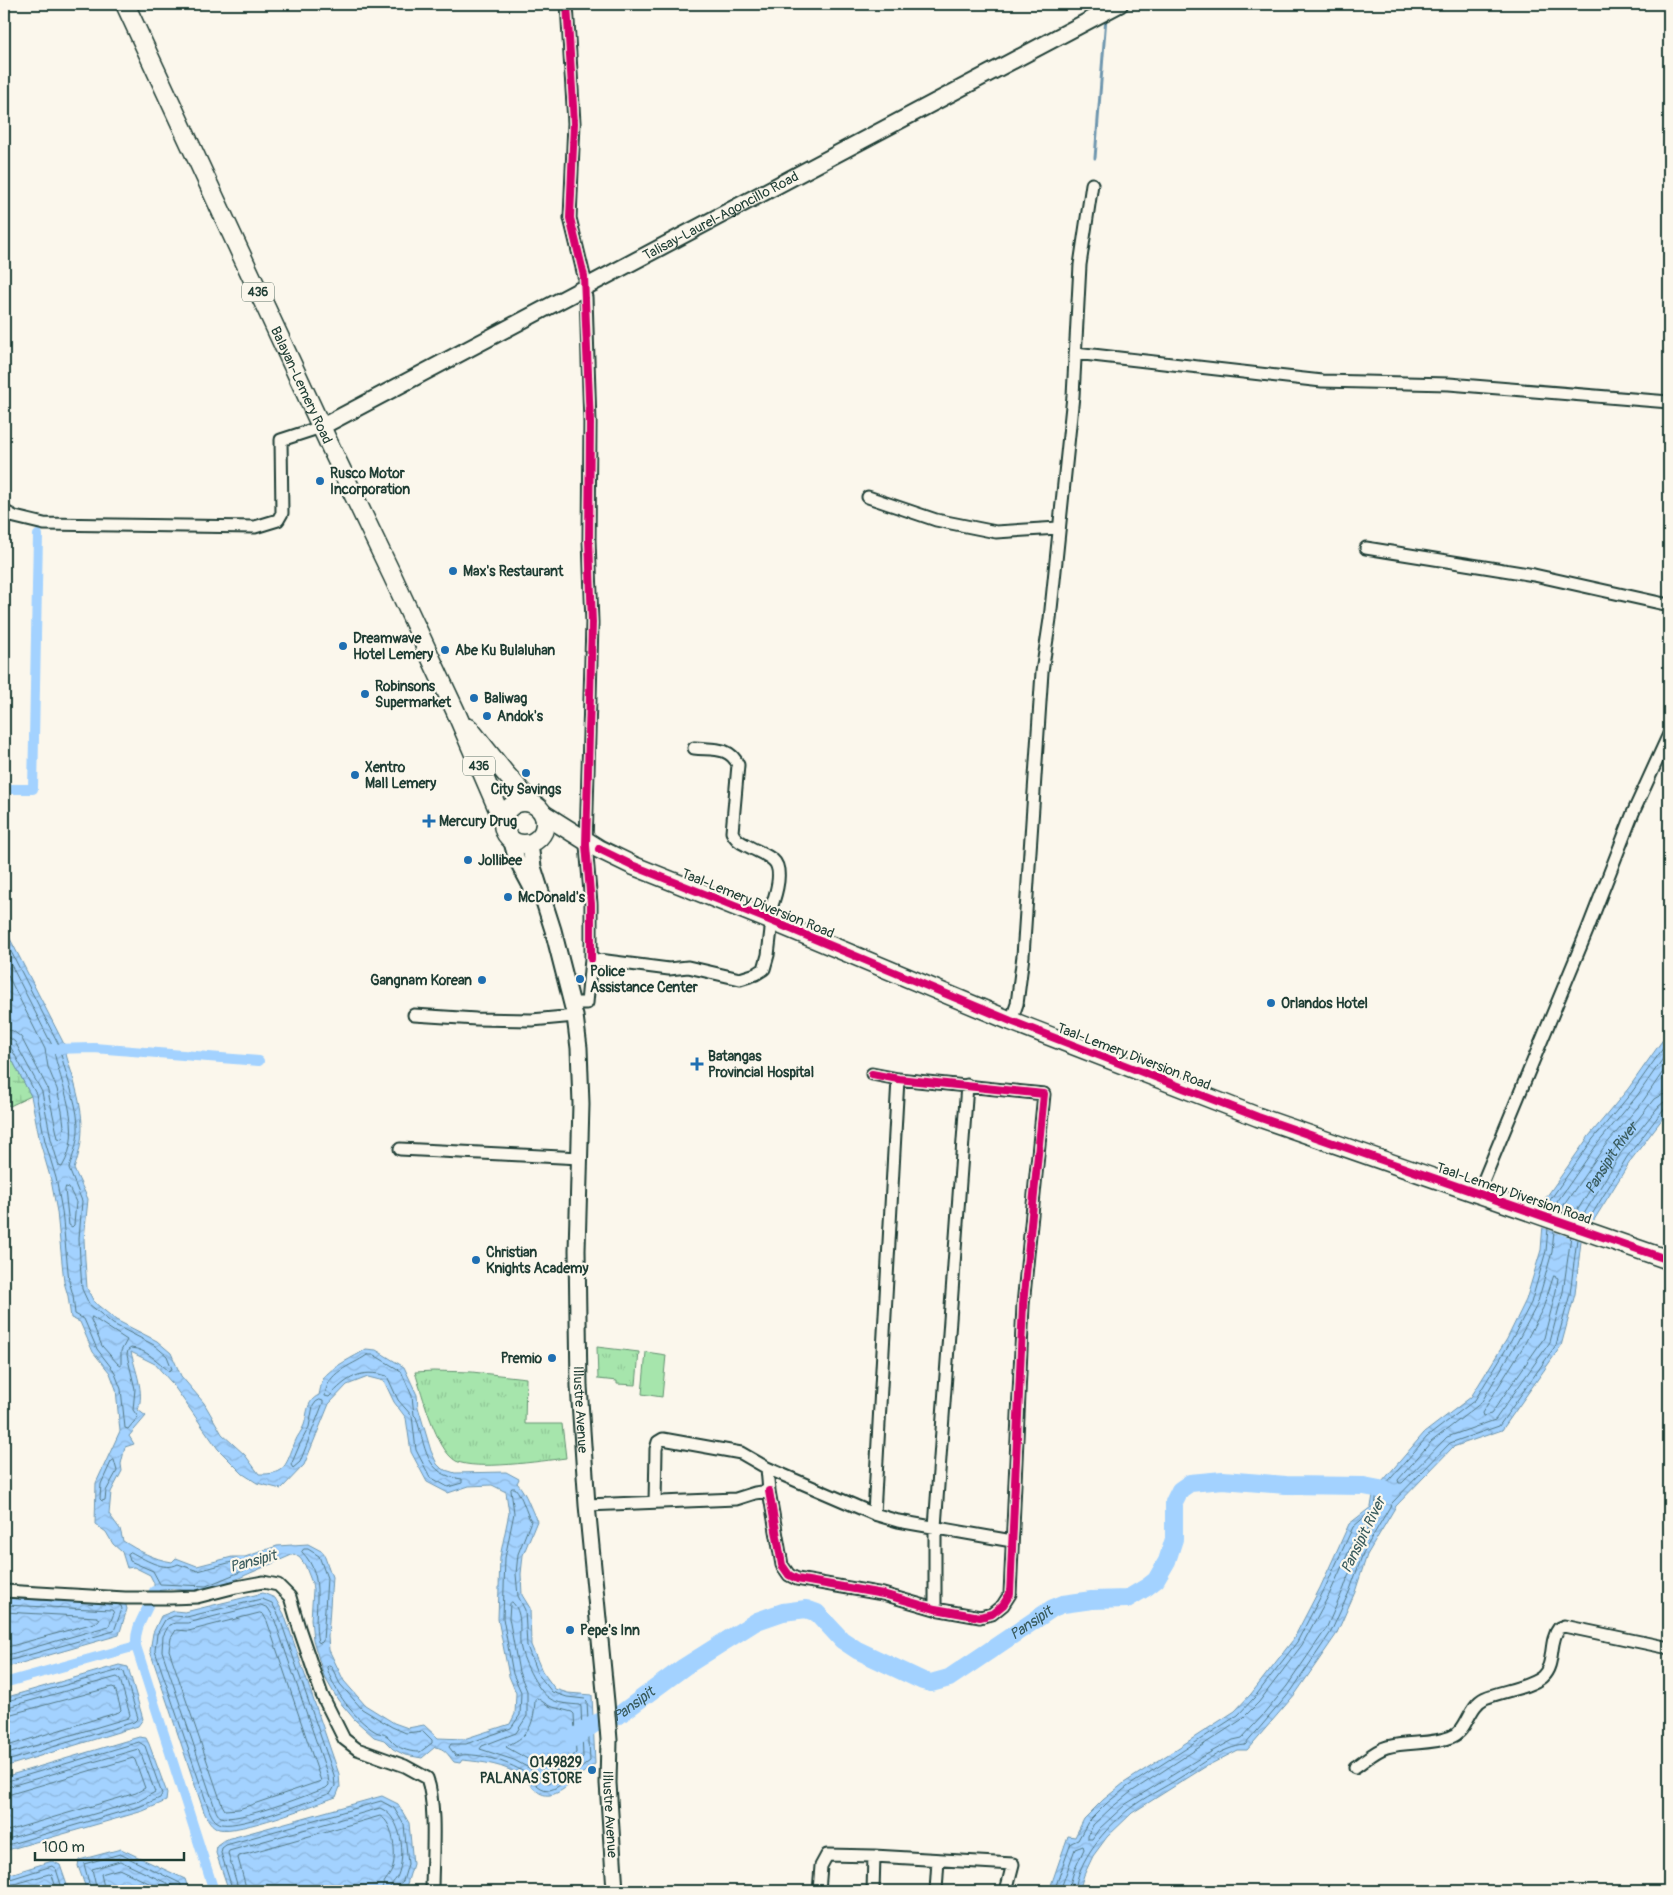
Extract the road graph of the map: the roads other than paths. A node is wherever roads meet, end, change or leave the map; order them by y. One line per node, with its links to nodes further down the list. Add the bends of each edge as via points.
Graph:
1 (125, 4): 9 (main road, Balayan-Lemery Road / 436)
2 (567, 4): 5 (street, via 574,123 570,218)
3 (1109, 9): 9 (main road, Talisay-Laurel-Agoncillo Road)
4 (1092, 184): 7 (street, via 1080,265)
5 (584, 276)
6 (586, 297): 23 (street, via 592,623)
7 (1076, 353): 8 (street, via 1322,381 1449,384); 12 (street)
8 (1669, 402)
9 (321, 427): 11 (street, via 281,440 282,513 278,520 255,528 44,524); 15 (main road, Balayan-Lemery Road / 436)
10 (868, 497): 12 (street, via 936,520 996,532)
11 (4, 512)
12 (1058, 528): 29 (street, via 1042,672 1023,956 1017,1004)
13 (1366, 548): 14 (street, via 1534,576)
14 (1669, 605)
15 (455, 710): 18 (main road, Balayan-Lemery Road / 436); 19 (main road, Balayan-Lemery Road / 436)
16 (1669, 734): 35 (street, via 1626,828 1584,940)
17 (694, 748): 24 (street, via 729,752 738,765 732,832 739,842 774,860 777,867 775,899)
18 (531, 802): 19 (main road, via 521,801 512,805); 20 (main road, 436, via 540,807)
19 (503, 822): 21 (main road, 436, via 504,831)
20 (544, 823): 22 (main road, via 539,839); 23 (main road, Taal-Lemery Diversion Road)
21 (511, 839): 22 (main road, via 520,844); 25 (main road, Illustre Avenue / 436, via 517,860)
22 (530, 844): 25 (main road, Illustre Avenue / 436, via 533,867)
23 (590, 845): 24 (main road, Taal-Lemery Diversion Road, via 642,870); 26 (street)
24 (769, 920): 26 (street, via 768,955 764,969 740,978 688,967 669,969); 29 (main road, Taal-Lemery Diversion Road)
25 (553, 930): 27 (main road, Illustre Avenue / 436)
26 (591, 959): 27 (street, via 587,1003)
27 (573, 1010): 28 (street, via 532,1020); 34 (main road, Illustre Avenue / 436, via 579,1056)
28 (414, 1014)
29 (1011, 1021): 35 (main road, Taal-Lemery Diversion Road, via 1258,1117)
30 (872, 1074): 31 (street)
31 (898, 1079): 32 (street); 41 (street)
32 (967, 1085): 42 (street); 43 (street, via 1044,1094 1023,1305)
33 (400, 1149): 34 (street)
34 (580, 1158): 40 (main road, Illustre Avenue / 436, via 578,1376)
35 (1478, 1194): 36 (main road, Taal-Lemery Diversion Road)
36 (1669, 1260)
37 (767, 1468): 38 (street); 39 (street, via 742,1453 663,1439 656,1449); 41 (street)
38 (769, 1491): 39 (street, via 736,1499); 45 (street, via 782,1565 789,1575 797,1580 883,1594)
39 (654, 1502): 40 (street)
40 (587, 1505): 51 (main road, Illustre Avenue / 436, via 609,1740 608,1783)
41 (874, 1514): 42 (street)
42 (935, 1527): 43 (street); 45 (street)
43 (1012, 1541): 45 (street, via 1010,1594 1003,1605 992,1614 980,1617)
44 (4, 1591): 50 (street, via 171,1598 197,1597 263,1582 278,1585 290,1596 322,1695 344,1739 357,1749 405,1766 427,1778 432,1804)
45 (935, 1609)
46 (1669, 1648): 47 (street, via 1564,1626 1554,1634 1551,1662 1543,1676 1484,1698 1452,1737 1386,1747)
47 (1355, 1767)
48 (874, 1856): 49 (street); 52 (street, via 827,1855 821,1866); 53 (street)
49 (938, 1860): 54 (street); 55 (street, via 1014,1864)
50 (432, 1891)
51 (615, 1891)
52 (819, 1891)
53 (873, 1891)
54 (936, 1891)
55 (1006, 1891)

